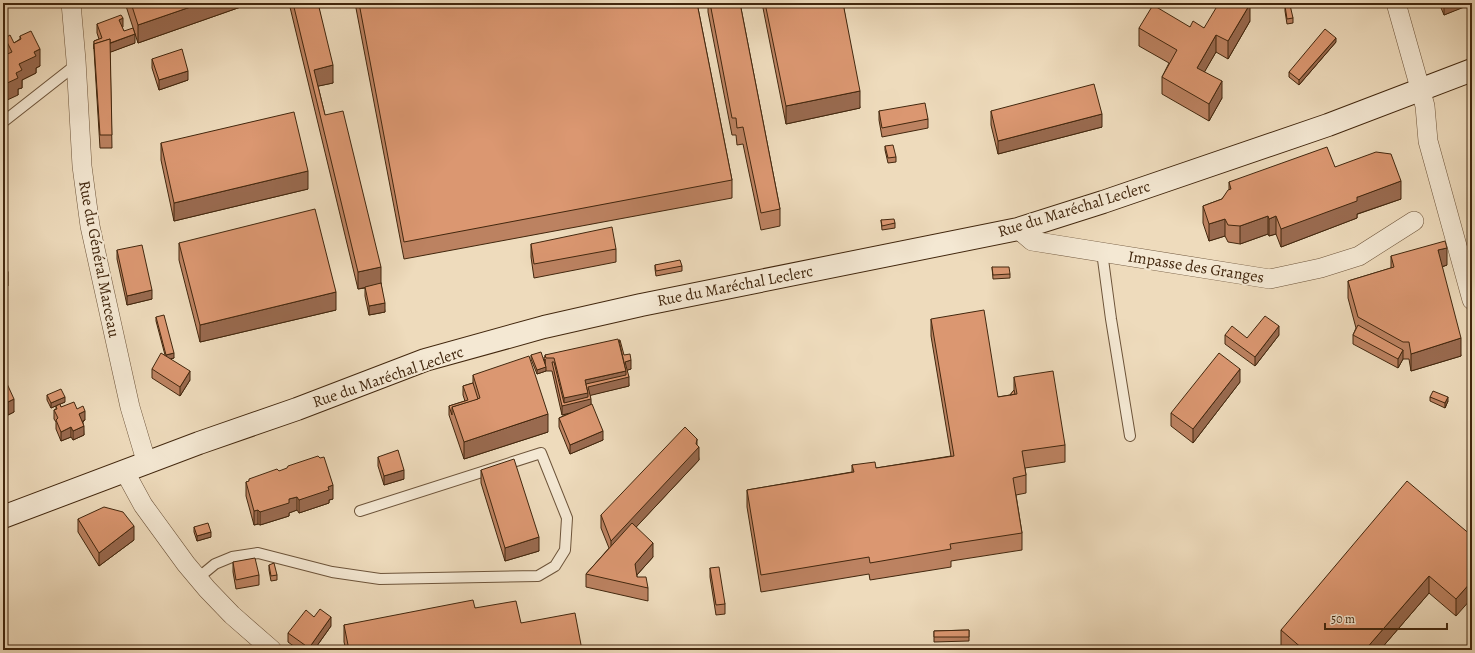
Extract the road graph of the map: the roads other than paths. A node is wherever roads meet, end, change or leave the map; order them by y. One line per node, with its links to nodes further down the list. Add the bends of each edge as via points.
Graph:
1 (71, 3): 3 (street, Rue du Général Marceau)
2 (1396, 3): 5 (street)
3 (76, 64): 6 (lane); 12 (street, Rue du Général Marceau, via 82,166 90,226 130,407)
4 (1472, 70): 5 (main road, Rue du Maréchal Leclerc)
5 (1420, 89): 8 (main road, Rue du Maréchal Leclerc, via 1328,125); 10 (street, via 1425,106 1428,142)
6 (3, 122)
7 (1414, 221): 9 (street, Impasse des Granges, via 1359,256 1321,268 1270,279)
8 (1018, 229): 9 (street, Impasse des Granges, via 1032,241); 12 (main road, Rue du Maréchal Leclerc, via 641,304 544,327 425,360)
9 (1102, 252): 11 (lane)
10 (1472, 300)
11 (1130, 436)
12 (147, 464): 13 (main road, Rue du Maréchal Leclerc)
13 (125, 472): 15 (main road, Rue du Maréchal Leclerc); 16 (street, via 143,505)
14 (360, 510): 16 (lane, via 541,453 567,518 565,550 555,566 538,576 380,579 332,572 258,553 232,557 215,564)
15 (3, 517)
16 (198, 578): 17 (street, via 232,615)
17 (272, 650)

